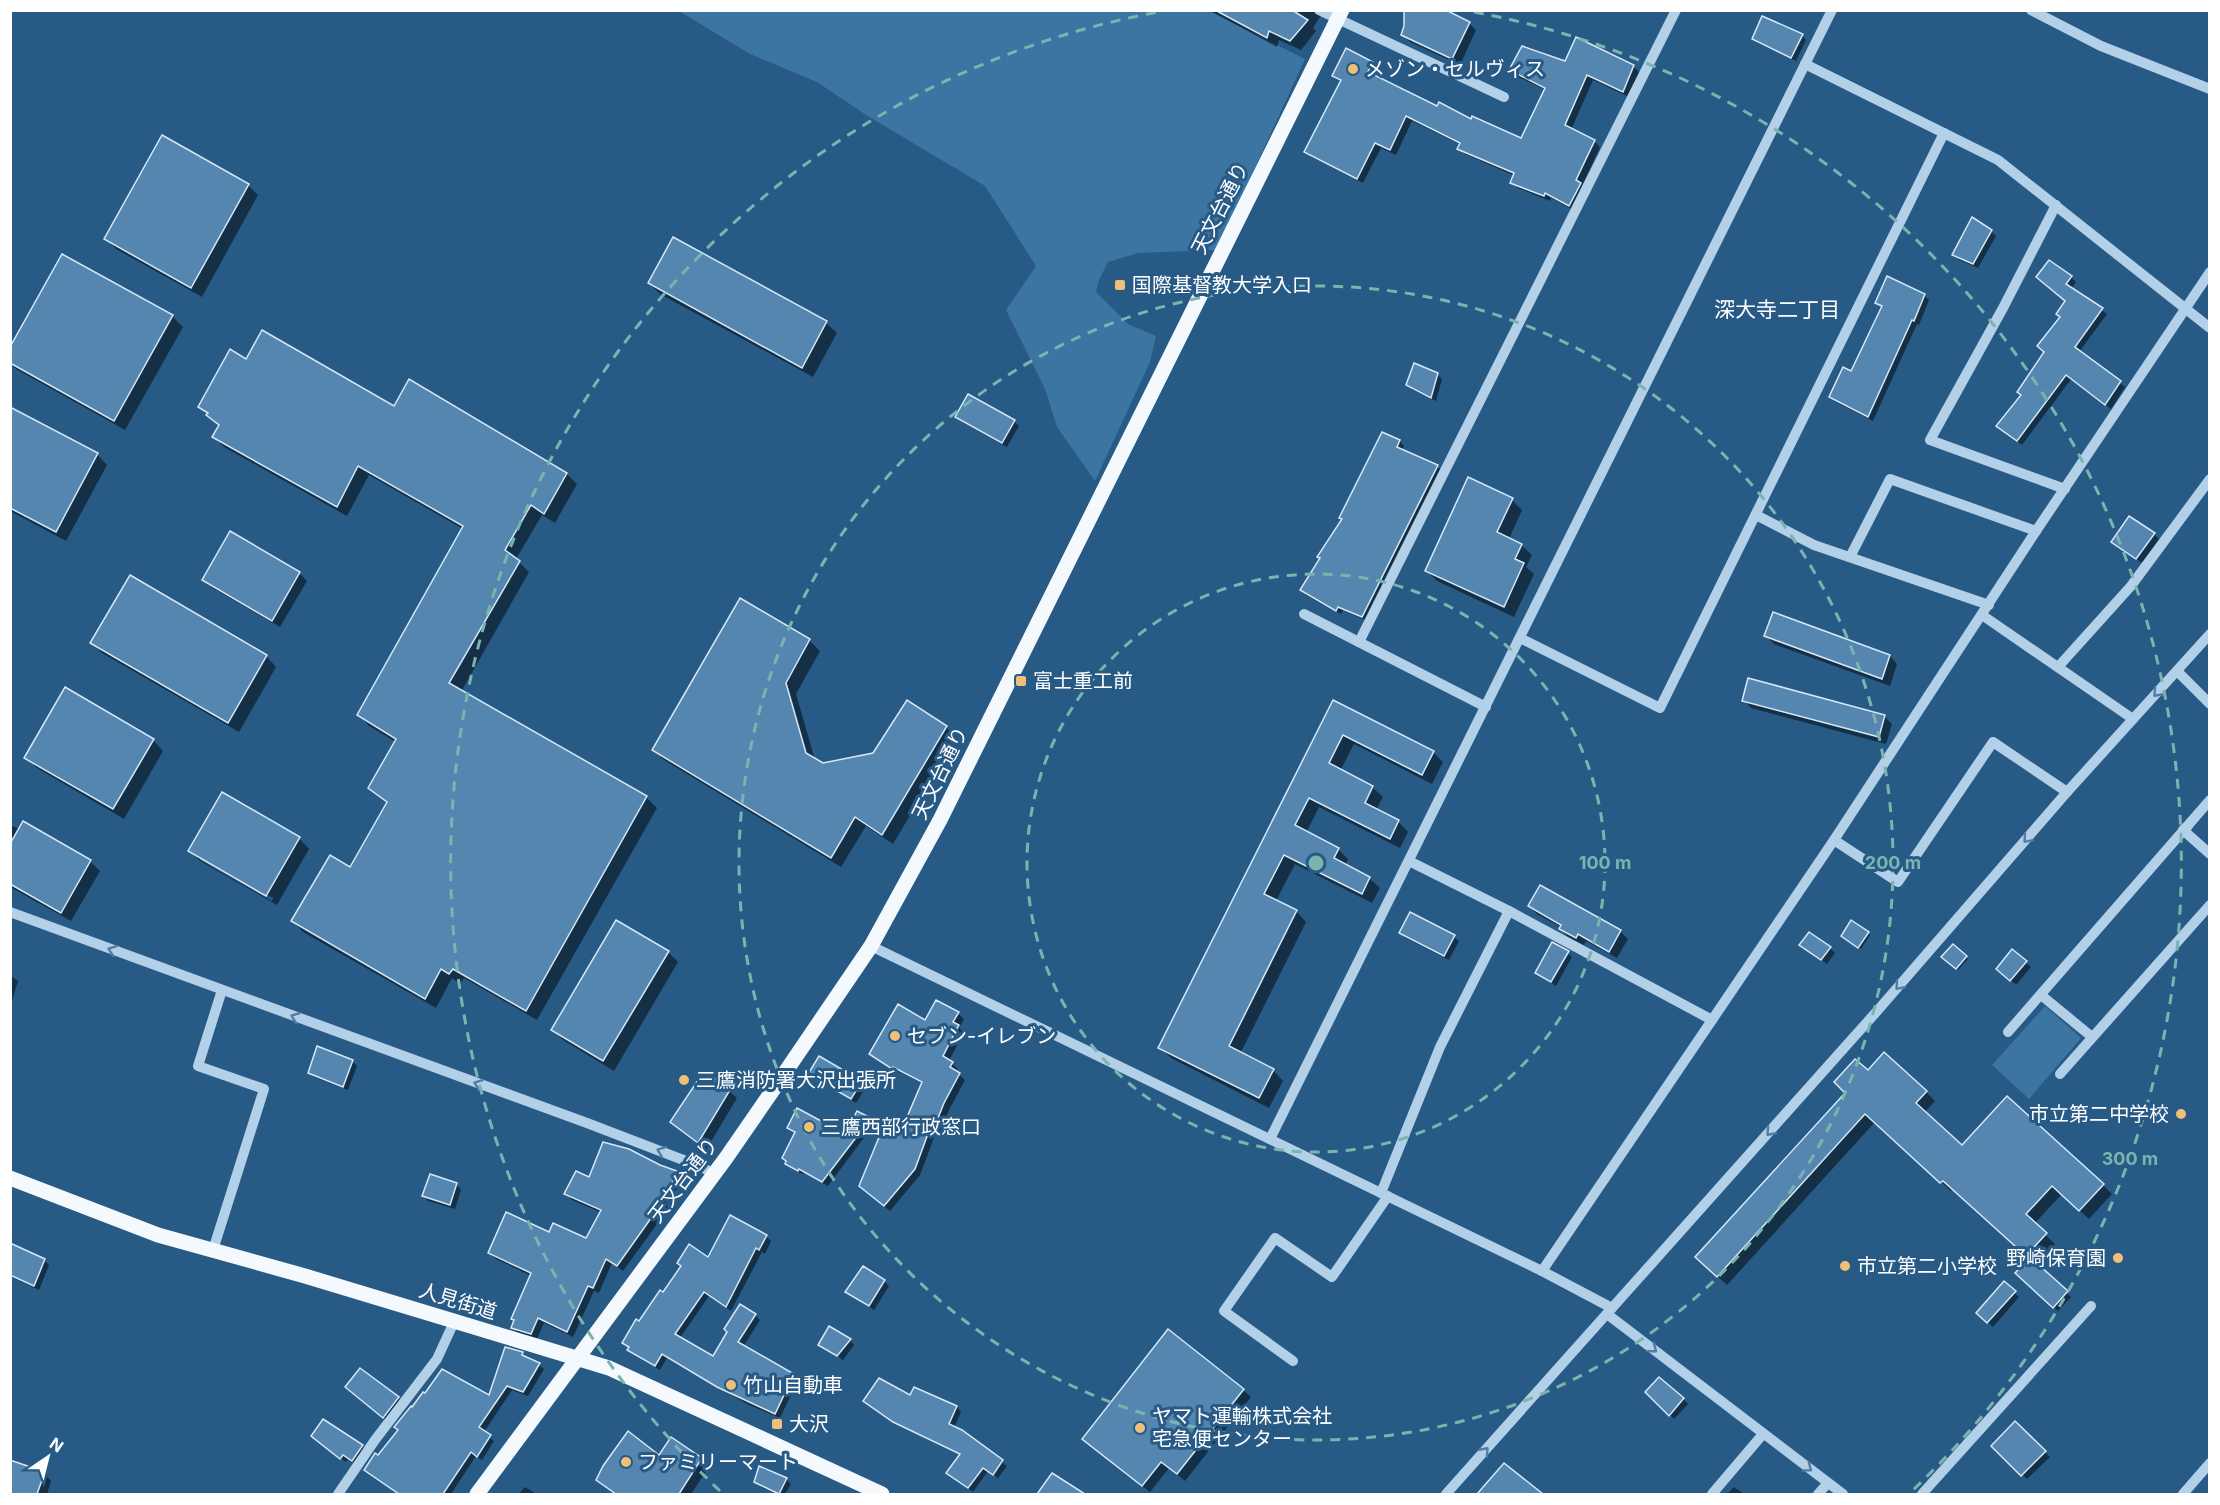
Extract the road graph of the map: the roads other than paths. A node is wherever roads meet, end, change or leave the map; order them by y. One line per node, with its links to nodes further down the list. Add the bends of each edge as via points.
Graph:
1 (1319, 10): 5 (street)
2 (1676, 10): 24 (street)
3 (1832, 10): 6 (street)
4 (2031, 10): 7 (street, via 2101,46)
5 (1340, 15): 8 (street); 39 (main road, 天文台通り, via 940,820)
6 (1805, 64): 9 (street); 23 (street)
7 (2210, 89)
8 (1504, 97)
9 (1944, 133): 10 (street, via 1998,160); 16 (street)
10 (2056, 205): 12 (street); 15 (street, via 1930,440)
11 (2210, 272): 12 (street)
12 (2185, 309): 13 (street); 15 (street)
13 (2210, 328)
14 (2210, 479): 25 (street, via 2131,586)
15 (2065, 489): 17 (street)
16 (1756, 515): 18 (street); 23 (street, via 1660,708)
17 (2036, 531): 18 (street, via 1890,479); 19 (street)
18 (1850, 557): 19 (street)
19 (1989, 605): 21 (street)
20 (1304, 614): 24 (street)
21 (1983, 615): 25 (street); 33 (street)
22 (2210, 634): 26 (street)
23 (1520, 638): 28 (street)
24 (1359, 642): 28 (street)
25 (2058, 667): 29 (street)
26 (2177, 671): 27 (street); 29 (street, one-way to 29)
27 (2210, 704)
28 (1486, 707): 35 (street)
29 (2133, 719): 30 (street)
30 (2067, 792): 33 (street, via 1993,742 1898,882); 53 (street, one-way to 53)
31 (2210, 800): 32 (street)
32 (2183, 831): 34 (street); 41 (street)
33 (1834, 840): 42 (street)
34 (2210, 854)
35 (1409, 861): 38 (street); 46 (street)
36 (2210, 905): 44 (street)
37 (10, 912): 40 (street, one-way to 37)
38 (1509, 912): 42 (street); 49 (street, via 1440,1047)
39 (871, 946): 46 (street); 47 (main road, 天文台通り)
40 (222, 990): 47 (street, one-way to 40, via 587,1123); 50 (street, via 198,1066 264,1089)
41 (2041, 995): 43 (street); 44 (street)
42 (1712, 1020): 51 (street)
43 (2008, 1032)
44 (2092, 1037): 45 (street)
45 (2060, 1074)
46 (1270, 1139): 49 (street)
47 (715, 1174): 55 (main road, 天文台通り)
48 (10, 1178): 50 (main road, 人見街道, via 158,1234)
49 (1385, 1195): 51 (street); 56 (street, via 1332,1277 1275,1238 1224,1311)
50 (213, 1250): 54 (main road, 人見街道)
51 (1542, 1271): 53 (street)
52 (2091, 1306): 67 (street)
53 (1610, 1311): 57 (street, one-way to 57); 63 (street, one-way to 53)
54 (454, 1322): 55 (main road, 人見街道); 60 (street, via 437,1359)
55 (577, 1359): 61 (main road, 天文台通り); 62 (main road, 人見街道, via 609,1368)
56 (1293, 1361)
57 (1763, 1434): 59 (street, one-way to 59); 64 (street)
58 (2210, 1463): 68 (street)
59 (1828, 1483): 65 (street); 66 (street)
60 (338, 1494)
61 (477, 1494)
62 (882, 1494)
63 (1446, 1494)
64 (1712, 1494)
65 (1818, 1494)
66 (1843, 1494)
67 (1922, 1494)
68 (2183, 1494)

